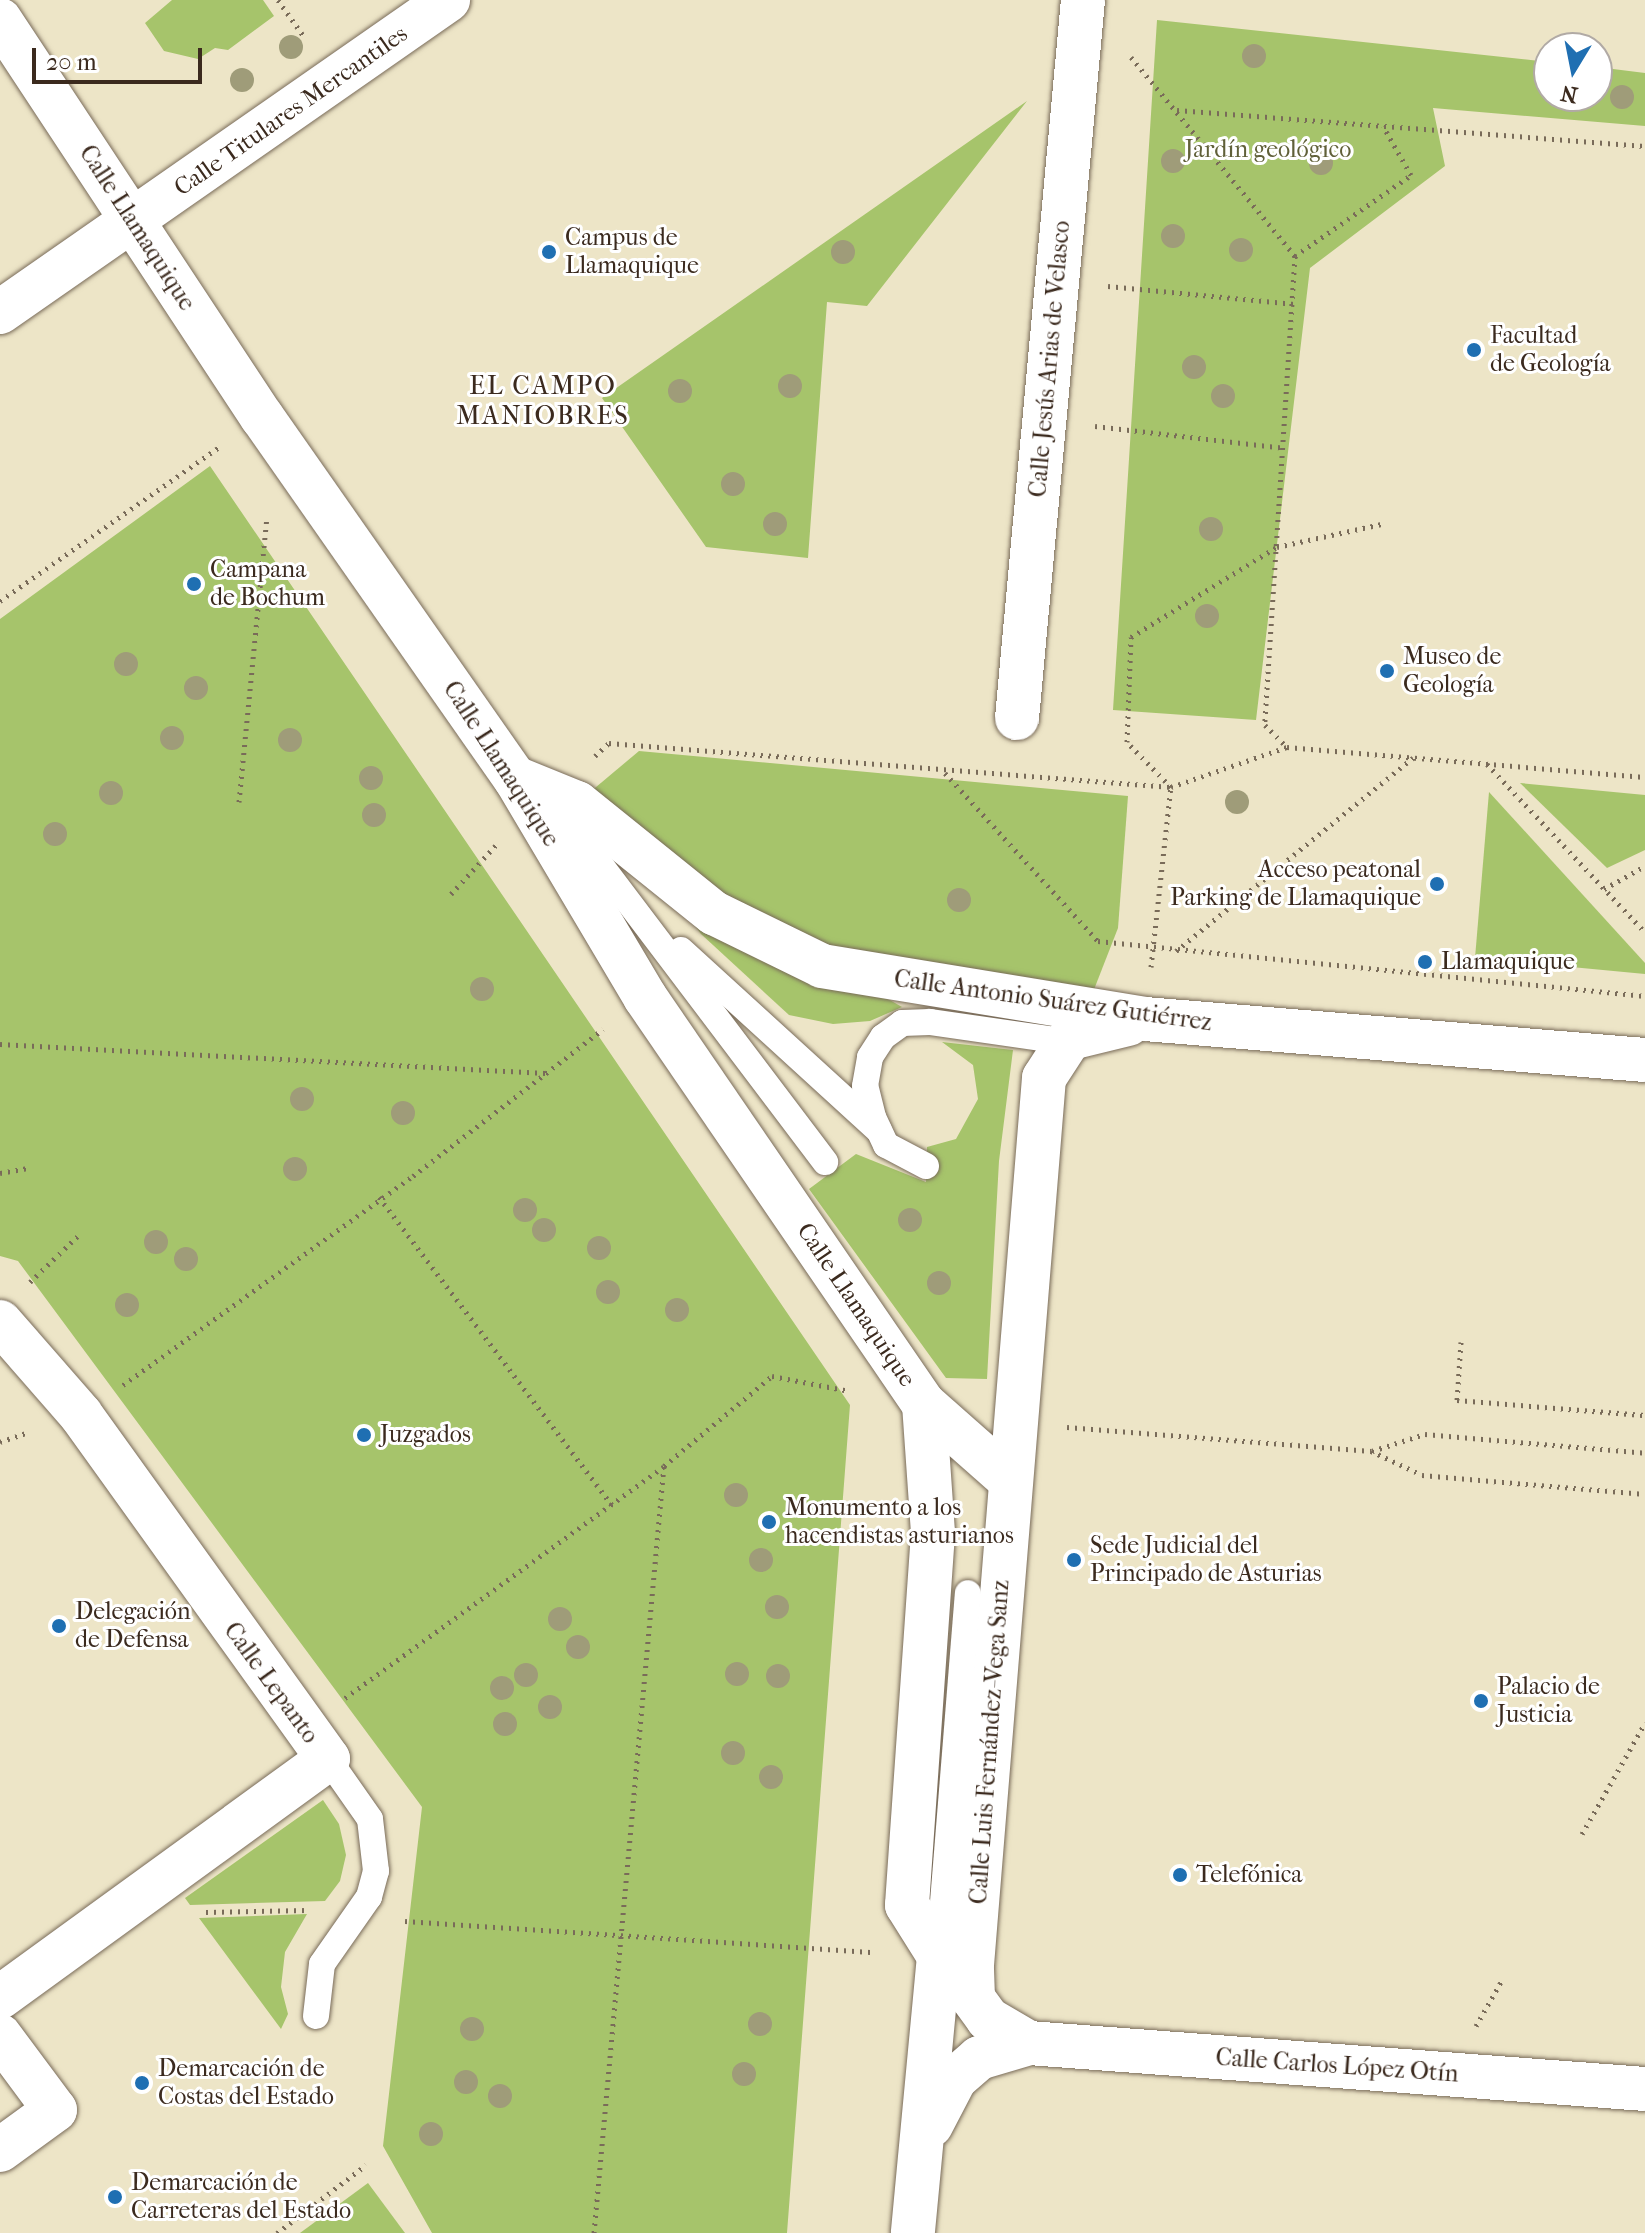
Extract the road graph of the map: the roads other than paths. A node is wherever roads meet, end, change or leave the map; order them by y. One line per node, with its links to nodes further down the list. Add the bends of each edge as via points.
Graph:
1 (448, 0): 4 (street, Calle Titulares Mercantiles)
2 (1083, 1): 6 (street, Calle Jesús Arias de Velasco)
3 (0, 20): 4 (street, Calle Llamaquique)
4 (134, 223): 5 (street, Calle Titulares Mercantiles); 7 (street, Calle Llamaquique, via 268,427)
5 (0, 312)
6 (1017, 718)
7 (534, 793): 8 (lane); 9 (street, Calle Antonio Suárez Gutiérrez, via 577,803 714,913 822,966); 16 (street, Calle Llamaquique, via 645,997)
8 (626, 898): 12 (lane); 13 (lane)
9 (1145, 1019): 10 (street); 11 (street, Calle Antonio Suárez Gutiérrez)
10 (1068, 1042): 12 (lane, via 902,1023 883,1037 870,1057 865,1086); 17 (street, Calle Luis Fernández-Vega Sanz, via 1044,1078)
11 (1645, 1060)
12 (880, 1132): 14 (lane, via 886,1145)
13 (825, 1162)
14 (926, 1166)
15 (12, 1305): 19 (street, Calle Lepanto, via 81,1415)
16 (924, 1404): 17 (street); 20 (street, Calle Llamaquique, via 933,1533 907,1905)
17 (1010, 1480): 24 (street, Calle Luis Fernández-Vega Sanz, via 973,1998 988,2019)
18 (968, 1593): 20 (lane)
19 (315, 1744): 21 (street, Calle Lepanto); 22 (lane, via 354,1790 377,1844 376,1871 357,1914 322,1964)
20 (939, 1956): 26 (street)
21 (0, 1997)
22 (316, 2016)
23 (0, 2036): 27 (street, via 55,2110)
24 (1029, 2043): 25 (street, Calle Carlos López Otín); 26 (street, via 979,2058 955,2079)
25 (1645, 2089)
26 (922, 2143): 28 (street)
27 (0, 2150)
28 (913, 2233)

